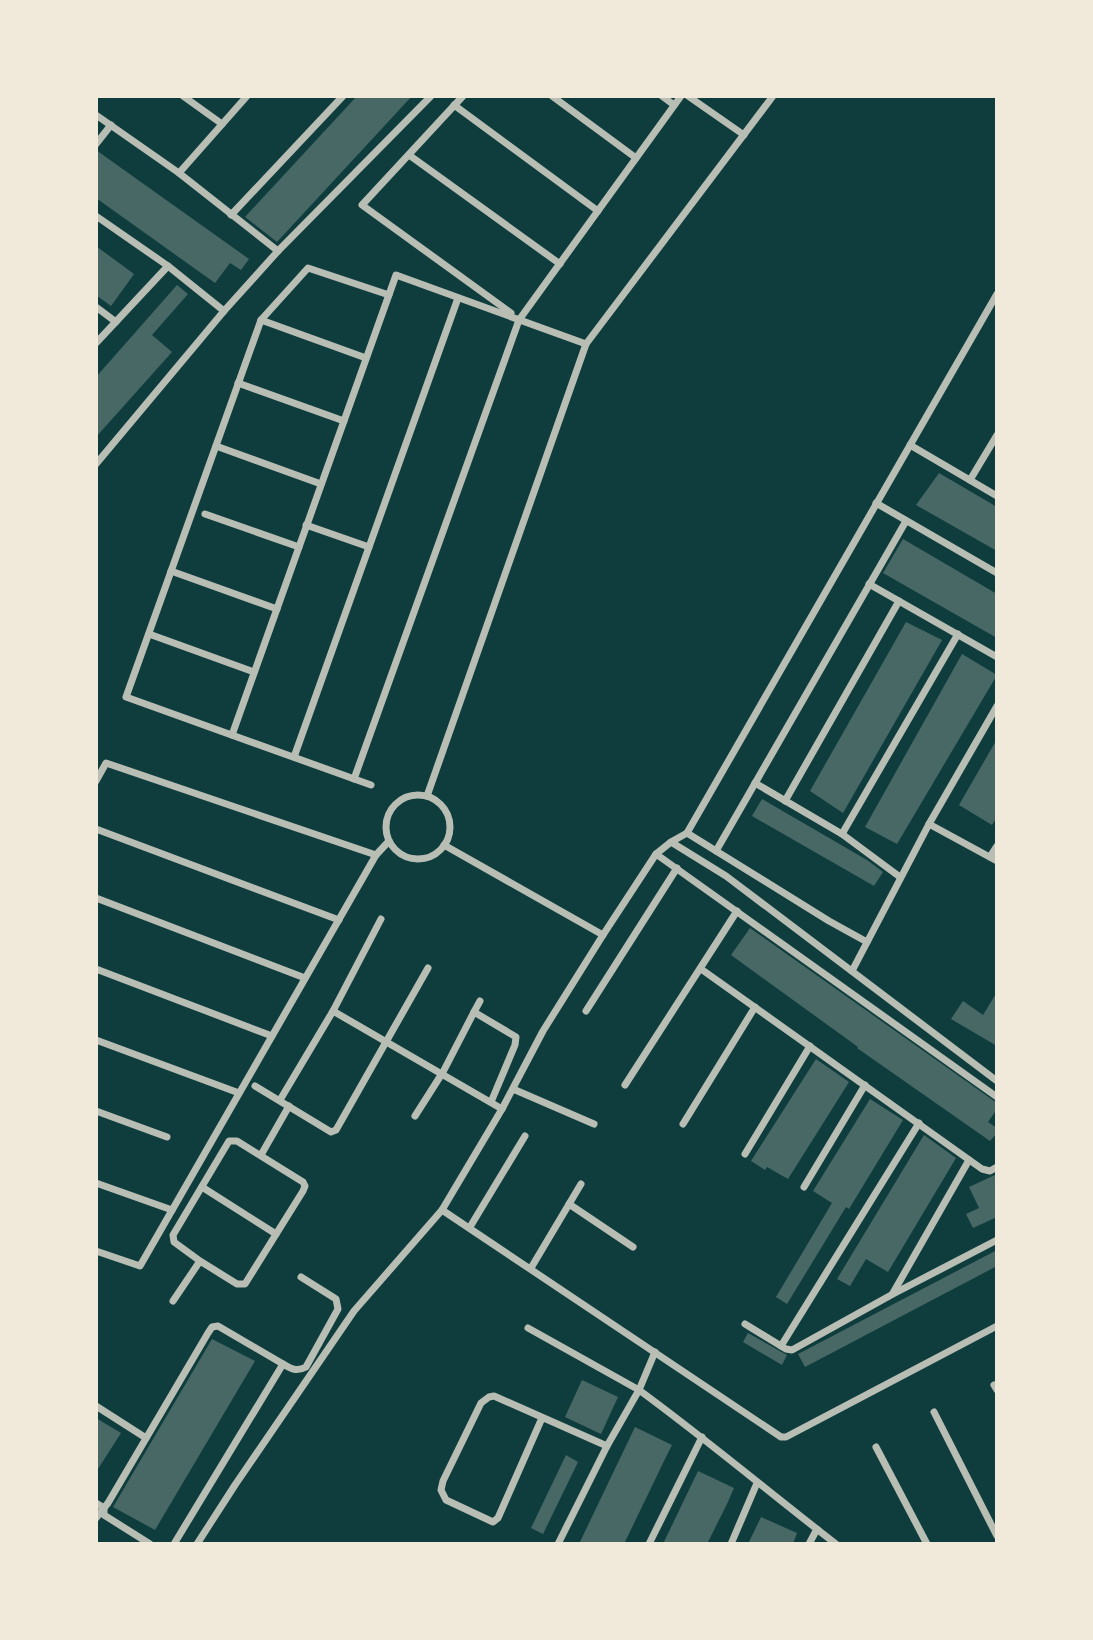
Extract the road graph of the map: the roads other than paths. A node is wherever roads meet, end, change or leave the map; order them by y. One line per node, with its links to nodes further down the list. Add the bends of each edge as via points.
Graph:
1 (183, 96): 14 (street)
2 (247, 96): 14 (street)
3 (342, 96): 22 (street)
4 (431, 96): 24 (street)
5 (463, 96): 11 (street)
6 (552, 96): 19 (street)
7 (662, 96): 12 (street)
8 (681, 96): 12 (street)
9 (688, 96): 16 (street)
10 (773, 96): 16 (street)
11 (454, 105): 18 (street); 21 (street)
12 (674, 105): 19 (street)
13 (96, 115): 15 (street)
14 (222, 124): 20 (street)
15 (111, 125): 17 (street); 20 (street)
16 (744, 135): 36 (street)
17 (96, 144)
18 (409, 155): 25 (street); 33 (street, via 362,205)
19 (636, 158): 21 (street)
20 (179, 173): 22 (street)
21 (598, 211): 25 (street)
22 (231, 215): 24 (street)
23 (96, 216): 26 (street)
24 (278, 251): 31 (street)
25 (560, 264): 33 (street)
26 (168, 266): 31 (street); 34 (street)
27 (997, 294): 41 (street)
28 (389, 295): 29 (street, via 396,275); 32 (street, via 308,268); 37 (street)
29 (458, 298): 33 (street); 52 (street)
30 (96, 307): 34 (street)
31 (224, 311): 43 (street)
32 (261, 320): 37 (street); 38 (street)
33 (519, 320): 36 (street); 65 (street)
34 (116, 322): 35 (street)
35 (96, 343)
36 (586, 344): 69 (street)
37 (366, 358): 39 (street)
38 (238, 383): 39 (street); 42 (street)
39 (344, 421): 45 (street)
40 (997, 435): 44 (street)
41 (910, 445): 44 (street); 47 (street)
42 (216, 446): 45 (street); 53 (street)
43 (96, 464)
44 (970, 480): 46 (street)
45 (321, 484): 50 (street)
46 (997, 496)
47 (876, 503): 49 (street); 73 (street)
48 (205, 514): 51 (street)
49 (906, 521): 54 (street); 55 (street)
50 (306, 525): 51 (street); 52 (street)
51 (299, 547): 57 (street)
52 (369, 547): 64 (street)
53 (171, 571): 57 (street); 58 (street)
54 (997, 573)
55 (869, 584): 56 (street); 67 (street)
56 (899, 601): 59 (street); 70 (street)
57 (276, 609): 61 (street)
58 (149, 634): 61 (street); 63 (street, via 126,697)
59 (958, 635): 60 (street); 74 (street)
60 (997, 657)
61 (254, 672): 63 (street)
62 (997, 706): 71 (street)
63 (232, 735): 64 (street)
64 (294, 757): 65 (street)
65 (355, 779): 68 (street)
66 (96, 781): 81 (street, via 106,763)
67 (755, 783): 70 (street); 79 (street)
68 (371, 785)
69 (427, 796): 75 (street, via 408,796 393,806 386,823); 77 (street, via 442,805 449,821)
70 (785, 801): 74 (street)
71 (929, 824): 82 (street); 84 (street)
72 (96, 829): 88 (street)
73 (687, 833): 76 (street); 79 (street)
74 (842, 834): 84 (street)
75 (389, 841): 77 (street, via 411,858 429,856); 81 (street)
76 (671, 842): 80 (street); 94 (street, via 726,876)
77 (444, 845): 89 (street)
78 (997, 846): 82 (street)
79 (716, 850): 90 (street)
80 (656, 854): 83 (street); 89 (street)
81 (376, 855): 88 (street)
82 (994, 859)
83 (677, 868): 86 (street); 99 (street)
84 (900, 877): 90 (street)
85 (96, 898): 95 (street)
86 (737, 911): 92 (street); 112 (street)
87 (381, 919): 98 (street)
88 (339, 920): 95 (street)
89 (603, 935): 110 (street)
90 (867, 942): 94 (street)
91 (428, 968): 103 (street)
92 (701, 969): 97 (street); 107 (street)
93 (96, 970): 101 (street)
94 (852, 971): 106 (street)
95 (305, 978): 101 (street)
96 (480, 1000): 100 (street)
97 (755, 1007): 104 (street); 121 (street)
98 (333, 1010): 103 (street); 113 (street)
99 (586, 1011)
100 (474, 1012): 105 (street); 114 (street, via 516,1037)
101 (272, 1036): 111 (street)
102 (96, 1040): 111 (street)
103 (386, 1041): 105 (street); 115 (street, via 336,1129 331,1132)
104 (810, 1046): 108 (street); 124 (street)
105 (443, 1072): 114 (street); 118 (street)
106 (997, 1081)
107 (625, 1085)
108 (864, 1085): 119 (street); 131 (street)
109 (255, 1086): 113 (street)
110 (513, 1089): 116 (street); 120 (street)
111 (239, 1093): 133 (street)
112 (997, 1097)
113 (281, 1100): 115 (street)
114 (491, 1102): 116 (street)
115 (289, 1106): 125 (street)
116 (502, 1109): 134 (street)
117 (96, 1111): 123 (street)
118 (415, 1116)
119 (919, 1123): 126 (street); 148 (street)
120 (594, 1124)
121 (683, 1124)
122 (525, 1136): 135 (street)
123 (167, 1137)
124 (745, 1154)
125 (261, 1155): 130 (street, via 231,1140); 136 (street, via 305,1186)
126 (970, 1160): 127 (street, via 985,1170); 143 (street)
127 (997, 1167)
128 (96, 1183): 133 (street)
129 (581, 1184): 132 (street)
130 (202, 1187): 136 (street); 140 (street, via 172,1240)
131 (804, 1187)
132 (569, 1204): 138 (street); 141 (street)
133 (172, 1210): 139 (street, via 140,1266)
134 (442, 1210): 135 (street); 167 (street, via 354,1311)
135 (470, 1227): 141 (street)
136 (276, 1234): 140 (street, via 242,1286)
137 (997, 1240): 143 (street)
138 (633, 1247)
139 (96, 1251)
140 (200, 1261): 144 (street)
141 (531, 1268): 149 (street)
142 (301, 1277): 150 (street, via 336,1299 338,1309 306,1367 298,1370)
143 (893, 1294): 148 (street, via 795,1349)
144 (173, 1301)
145 (745, 1324): 148 (street)
146 (997, 1326): 149 (street, via 784,1438)
147 (528, 1328): 151 (street)
148 (781, 1346)
149 (655, 1352): 151 (street)
150 (283, 1364): 156 (street, via 218,1326 212,1327); 166 (street)
151 (639, 1390): 155 (street); 157 (street)
152 (96, 1406): 156 (street)
153 (934, 1412): 164 (street)
154 (542, 1418): 154 (street, via 494,1396 484,1399 443,1481 446,1500 493,1522 498,1518); 157 (street)
155 (702, 1437): 159 (street); 169 (street)
156 (146, 1438): 161 (street)
157 (607, 1446): 168 (street)
158 (876, 1447): 173 (street)
159 (757, 1483): 163 (street); 170 (street)
160 (96, 1503): 161 (street)
161 (104, 1508): 162 (street); 165 (street, via 103,1514)
162 (96, 1518)
163 (817, 1529): 171 (street); 172 (street)
164 (997, 1536)
165 (150, 1544)
166 (174, 1544)
167 (197, 1544)
168 (558, 1544)
169 (649, 1544)
170 (731, 1544)
171 (809, 1544)
172 (835, 1544)
173 (927, 1544)

